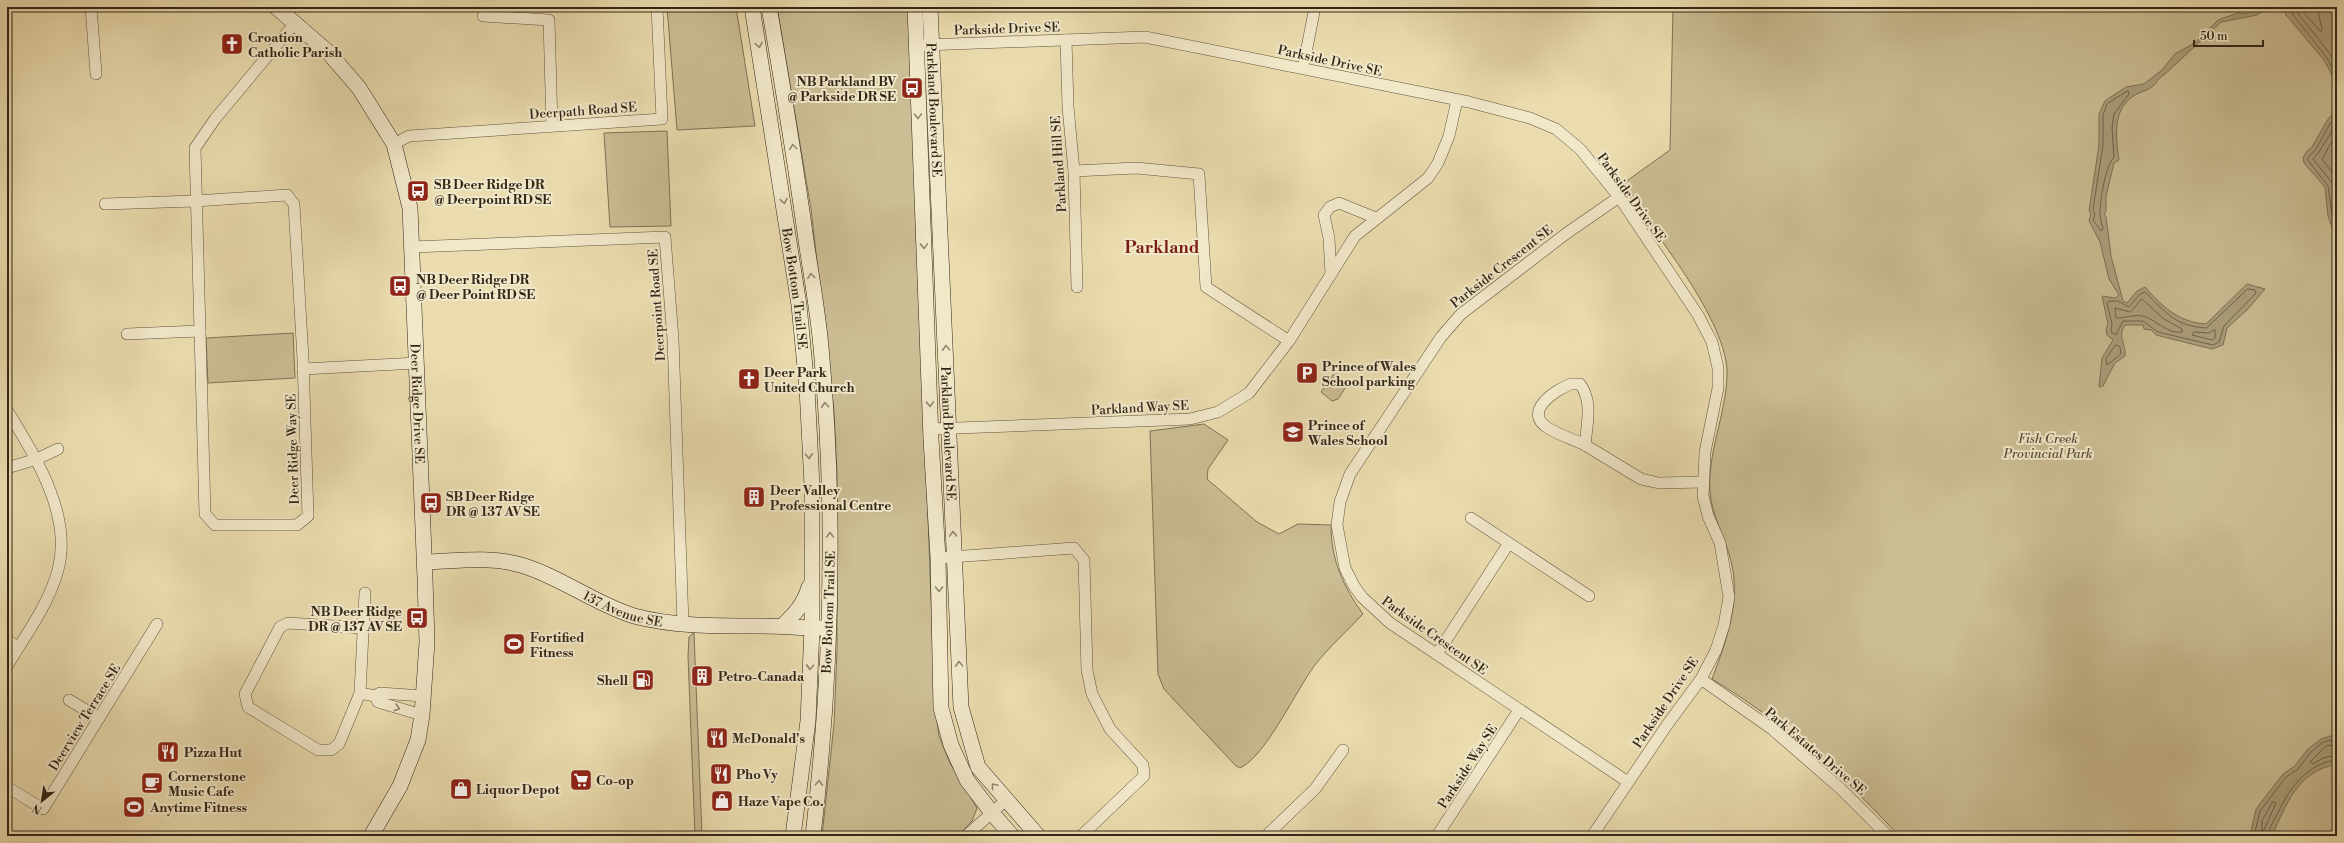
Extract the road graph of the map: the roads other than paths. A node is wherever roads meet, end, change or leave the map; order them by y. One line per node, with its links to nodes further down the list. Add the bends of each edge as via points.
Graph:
1 (91, 7): 15 (street)
2 (276, 7): 10 (street, Deer Ridge Drive SE)
3 (657, 7): 17 (street, Deerpath Road SE, via 662,119)
4 (752, 7): 45 (street, Bow Bottom Trail SE, one-way to 45, via 799,305 807,388 812,485)
5 (769, 7): 53 (street, Bow Bottom Trail SE, one-way to 5, via 830,506 821,345 791,134)
6 (915, 7): 12 (street, Parkland Boulevard SE)
7 (930, 7): 13 (street, Parkland Boulevard SE)
8 (1315, 7): 14 (street)
9 (483, 16): 17 (street, via 549,20)
10 (295, 23): 18 (street, Deer Ridge Drive SE, via 328,52 359,88); 21 (street, Deer Ridge Way SE, via 215,119 195,148)
11 (1066, 40): 13 (street, Parkside Drive SE); 14 (street, Parkside Drive SE, via 1145,37); 19 (street, Parkland Hill SE, via 1068,107)
12 (916, 43): 13 (street, Parkside Drive SE); 33 (street, Parkland Boulevard SE, one-way to 33)
13 (931, 46): 34 (street, Parkland Boulevard SE, one-way to 13)
14 (1303, 68): 16 (street, Parkside Drive SE)
15 (96, 74)
16 (1457, 100): 20 (street, Parkside Drive SE, via 1530,118 1556,129 1580,149); 23 (street, Parkland Way SE, via 1449,136 1438,163 1428,178)
17 (552, 126): 18 (street, Deerpath Road SE, via 409,136)
18 (394, 144): 24 (street, Deer Ridge Drive SE, via 410,208)
19 (1074, 171): 26 (street, Parkland Hill SE); 29 (street, via 1136,168 1200,174 1206,287)
20 (1619, 197): 39 (street, Parkside Drive SE, via 1698,315 1712,342 1718,368 1718,388 1705,452); 56 (street, Parkside Crescent SE, via 1460,314 1441,337 1350,474 1340,502 1337,525 1345,568 1354,586 1371,608)
21 (195, 201): 22 (street); 27 (street, Deer Ridge Way SE); 31 (street, Deer Ridge Way SE, via 287,195 294,204)
22 (105, 204)
23 (1376, 218): 25 (street, Parkland Way SE, via 1356,236); 25 (street, via 1339,203 1327,211 1324,215 1329,238)
24 (412, 247): 30 (street, Deer Ridge Drive SE); 49 (street, Deerpoint Road SE, via 665,237 673,339)
25 (1331, 274): 29 (street, Parkland Way SE)
26 (1077, 287)
27 (200, 331): 28 (street); 31 (street, Deer Ridge Way SE, via 204,514 215,526 297,525 308,516)
28 (127, 334)
29 (1289, 341): 34 (street, Parkland Way SE, via 1249,393 1218,412 1205,416 1172,421)
30 (417, 363): 31 (street); 44 (street, Deer Ridge Drive SE)
31 (303, 369)
32 (7, 410): 37 (street)
33 (931, 429): 34 (street, Parkland Way SE); 42 (street, Parkland Boulevard SE)
34 (950, 429): 43 (street, Parkland Boulevard SE, one-way to 34)
35 (1585, 444): 35 (street, via 1589,404 1587,392 1580,384 1559,388 1541,403 1537,412 1540,421 1548,428); 39 (street, via 1641,479 1659,483)
36 (58, 449): 37 (street)
37 (37, 459): 38 (street); 55 (street, via 58,510 61,539 58,569 45,600)
38 (7, 468)
39 (1703, 482): 58 (street, Parkside Drive SE, via 1703,496 1708,516 1720,543 1729,597 1716,650)
40 (1471, 518): 41 (street)
41 (1509, 543): 47 (street); 56 (street)
42 (938, 558): 43 (street); 70 (street, Parkland Boulevard SE, one-way to 70, via 941,708 954,752 967,780)
43 (954, 558): 69 (street, Parkland Boulevard SE, one-way to 43, via 978,767 961,707); 77 (street, via 1074,548 1084,560 1087,670 1092,694 1110,729 1144,765 1144,776)
44 (425, 562): 49 (street, 137 Avenue SE, via 489,560 520,565 553,577 633,615); 61 (street, Deer Ridge Drive SE, via 427,642)
45 (811, 580): 50 (street, via 802,604); 52 (street, Bow Bottom Trail SE)
46 (365, 593): 51 (street)
47 (1589, 596)
48 (157, 624): 65 (street, Deerview Terrace SE)
49 (683, 624): 50 (street, 137 Avenue SE)
50 (782, 626): 52 (street, 137 Avenue SE)
51 (363, 628): 59 (street); 59 (street, via 288,623 280,627 245,694 248,707 318,750 331,750 339,744)
52 (812, 628): 53 (street, 137 Avenue SE); 72 (street, Bow Bottom Trail SE, one-way to 72, via 808,721)
53 (829, 628): 73 (street, Bow Bottom Trail SE, one-way to 53)
54 (7, 640): 55 (street)
55 (18, 647): 57 (street)
56 (1437, 654): 63 (street, Parkside Crescent SE)
57 (7, 666)
58 (1701, 679): 67 (street, Parkside Drive SE); 81 (street, Park Estates Drive SE, via 1772,729 1841,789)
59 (360, 693): 60 (street)
60 (375, 696): 61 (street, via 380,693); 64 (street, one-way to 64, via 378,702)
61 (423, 696): 64 (street, Deer Ridge Drive SE)
62 (69, 700): 65 (street)
63 (1519, 710): 67 (street, Parkside Crescent SE); 79 (street, Parkside Way SE)
64 (422, 715): 71 (street, Deer Ridge Drive SE, via 418,740 400,786)
65 (99, 718): 68 (street, Deerview Terrace SE, via 43,809)
66 (1343, 750): 78 (street, via 1315,789)
67 (1628, 782): 80 (street, Parkside Drive SE)
68 (7, 788)
69 (1006, 800): 70 (street); 76 (street, Parkland Boulevard SE)
70 (992, 813): 74 (street); 75 (street, Parkland Boulevard SE)
71 (371, 836)
72 (793, 836)
73 (813, 836)
74 (966, 836)
75 (1012, 836)
76 (1038, 836)
77 (1081, 836)
78 (1266, 836)
79 (1437, 836)
80 (1592, 836)
81 (1888, 836)

